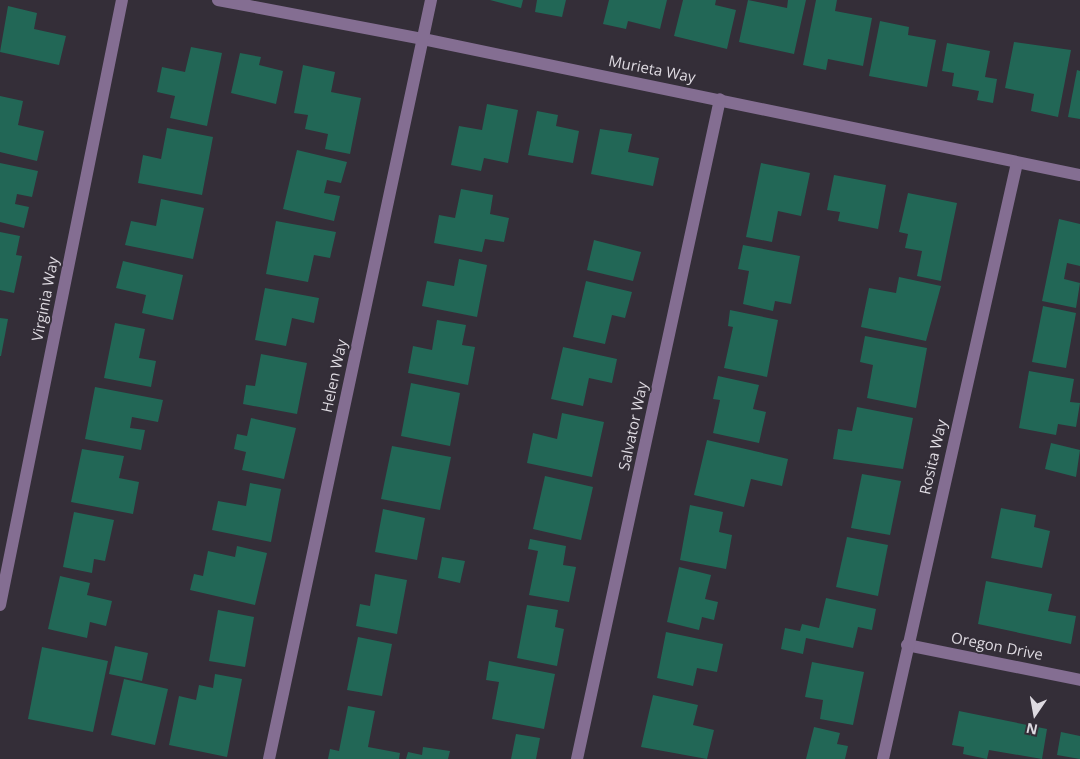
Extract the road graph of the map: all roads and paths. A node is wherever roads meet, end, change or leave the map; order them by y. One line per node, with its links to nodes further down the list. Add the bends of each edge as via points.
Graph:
1 (122, 0): 8 (street, Virginia Way)
2 (218, 0): 4 (street, Murieta Way)
3 (431, 0): 4 (street, Helen Way)
4 (423, 39): 5 (street, Murieta Way); 11 (street, Helen Way)
5 (720, 99): 6 (street, Murieta Way); 12 (street, Salvator Way)
6 (1017, 162): 7 (street, Murieta Way); 9 (street, Rosita Way)
7 (1080, 175)
8 (0, 605)
9 (907, 645): 10 (street, Oregon Drive); 13 (street, Rosita Way)
10 (1080, 680)
11 (269, 759)
12 (577, 759)
13 (883, 759)

